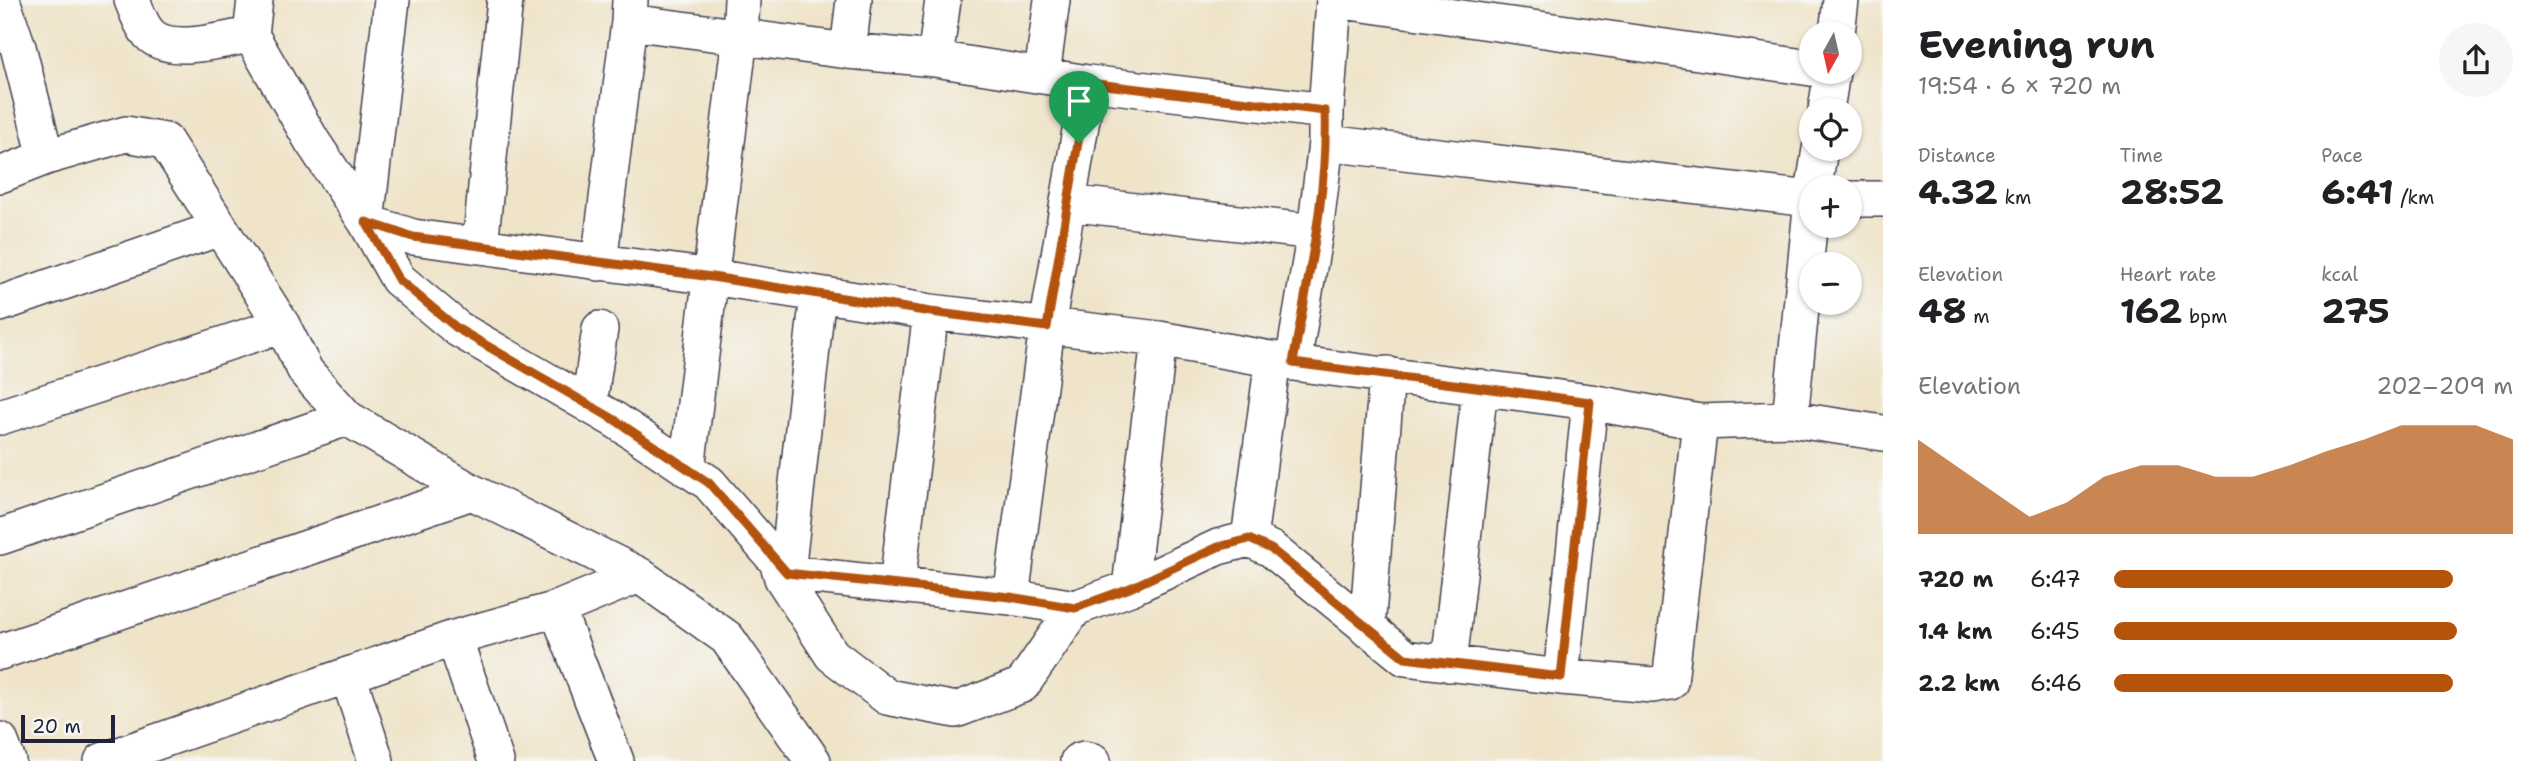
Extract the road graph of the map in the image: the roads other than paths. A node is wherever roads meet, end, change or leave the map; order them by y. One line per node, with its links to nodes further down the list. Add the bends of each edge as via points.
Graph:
1 (2, 0): 16 (street)
2 (132, 0): 14 (street, via 146,32 161,44 177,46)
3 (255, 0): 14 (street)
4 (391, 0): 29 (street)
5 (505, 0): 33 (street)
6 (742, 0): 15 (street)
7 (854, 0): 17 (street)
8 (943, 0): 18 (street)
9 (1052, 0): 20 (street)
10 (1335, 0): 19 (street); 22 (street)
11 (1841, 0): 13 (street)
12 (629, 11): 15 (street); 34 (street)
13 (1838, 21)
14 (251, 35): 29 (street, via 312,141)
15 (740, 36): 17 (street); 35 (street)
16 (9, 50): 23 (street)
17 (848, 51): 18 (street)
18 (935, 59): 20 (street)
19 (1799, 66)
20 (1042, 75): 21 (street)
21 (1088, 83): 22 (street); 28 (street)
22 (1326, 127): 25 (street); 31 (street)
23 (46, 158): 24 (street); 30 (street, via 126,134 165,141)
24 (0, 175)
25 (1799, 197)
26 (1862, 199): 27 (street)
27 (1883, 199)
28 (1069, 203): 31 (street); 40 (street)
29 (366, 222): 33 (street, via 413,237); 47 (street, via 398,279 458,329)
30 (220, 228): 37 (street); 39 (street)
31 (1315, 232): 43 (street)
32 (1808, 238): 50 (street)
33 (480, 246): 34 (street)
34 (599, 263): 35 (street)
35 (712, 277): 36 (street); 53 (street)
36 (818, 294): 38 (street); 57 (street)
37 (0, 304)
38 (931, 312): 40 (street); 59 (street)
39 (282, 325): 48 (street); 49 (street, via 306,372)
40 (1047, 327): 42 (street); 61 (street)
41 (600, 329): 47 (street)
42 (1159, 339): 43 (street); 60 (street)
43 (1283, 361): 44 (street); 56 (street)
44 (1387, 374): 45 (street); 64 (street)
45 (1480, 387): 46 (street); 67 (street)
46 (1590, 402): 51 (street); 69 (street)
47 (589, 405): 53 (street)
48 (0, 417)
49 (346, 418): 54 (street); 55 (street)
50 (1790, 419): 51 (street); 52 (street)
51 (1700, 422): 69 (street, via 1670,682 1652,685)
52 (1883, 433)
53 (687, 469): 57 (street, via 709,483)
54 (472, 492): 58 (street); 66 (street)
55 (0, 537)
56 (1249, 539): 60 (street, via 1218,547); 64 (street, via 1271,549)
57 (782, 568): 59 (street); 63 (street, via 782,578 832,655 887,697 956,710 1022,685)
58 (639, 575): 62 (street); 76 (street, via 727,638)
59 (897, 584): 61 (street)
60 (1130, 588): 63 (street)
61 (1010, 597): 63 (street)
62 (557, 608): 65 (street); 75 (street)
63 (1075, 608)
64 (1367, 629): 67 (street, via 1405,658)
65 (454, 638): 68 (street); 74 (street)
66 (0, 652)
67 (1449, 664): 69 (street)
68 (348, 675): 72 (street); 73 (street)
69 (1561, 677)
70 (0, 740): 71 (street)
71 (8, 761)
72 (102, 761)
73 (376, 761)
74 (496, 761)
75 (616, 761)
76 (813, 761)
77 (1078, 761): 78 (street)
78 (1093, 761)

